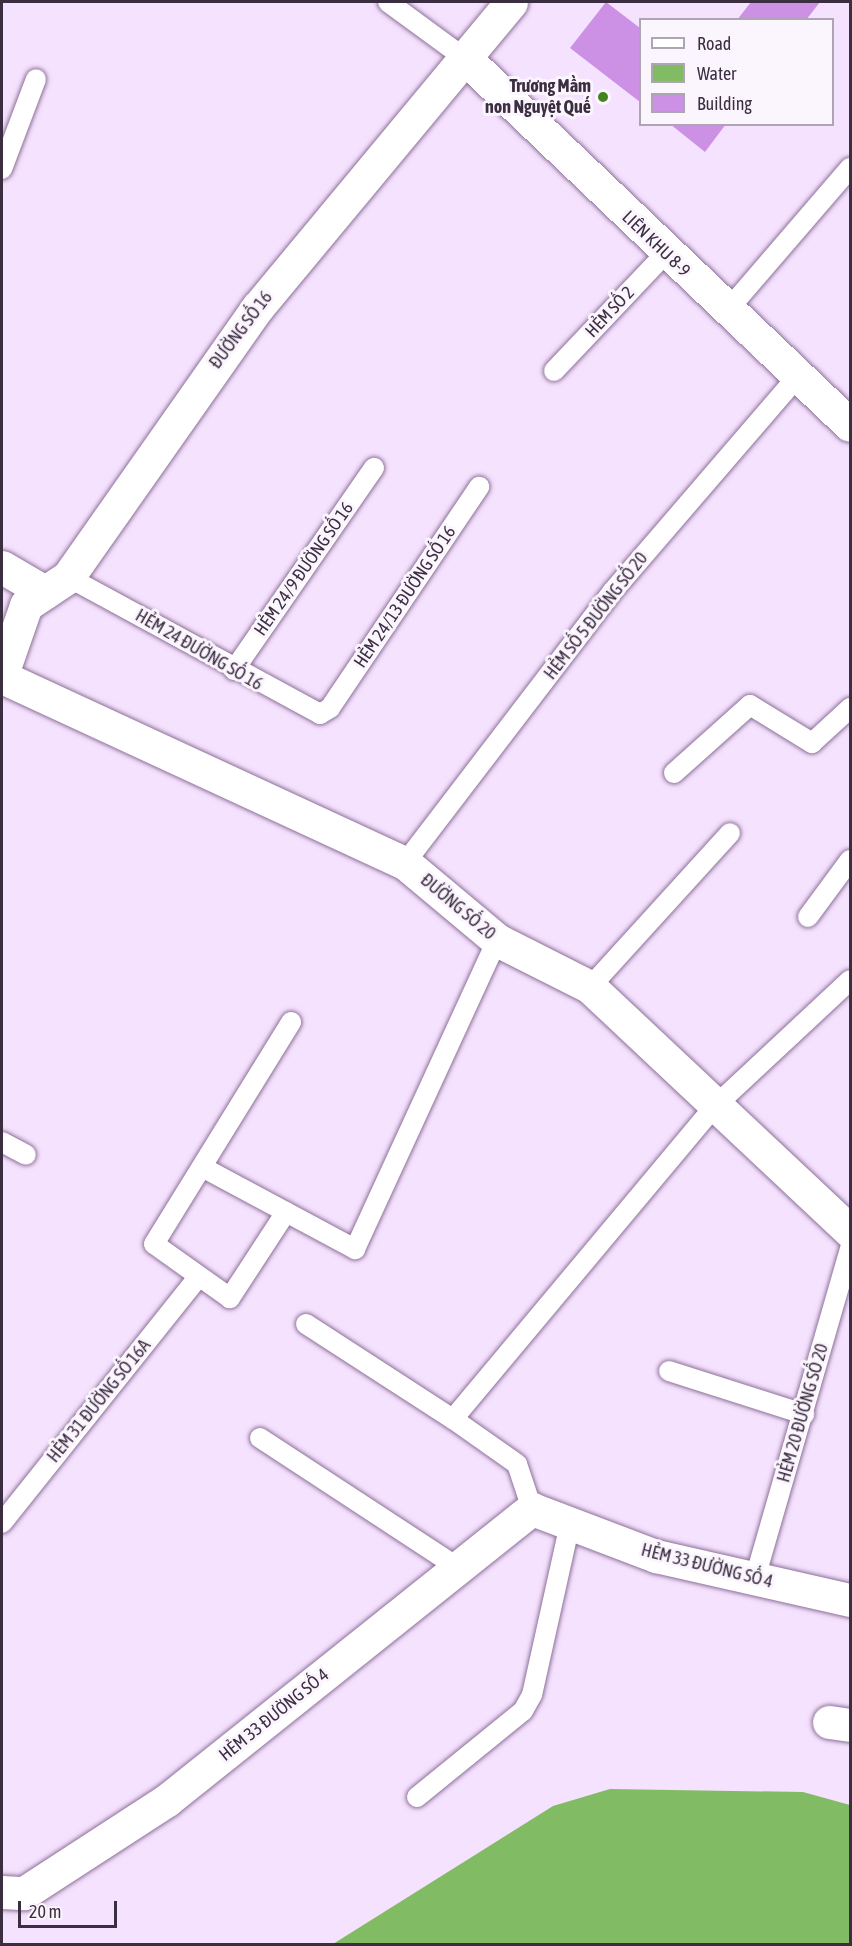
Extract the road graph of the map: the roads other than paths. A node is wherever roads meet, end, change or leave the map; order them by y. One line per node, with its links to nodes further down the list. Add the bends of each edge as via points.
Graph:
1 (388, 2): 3 (lane)
2 (511, 2): 3 (street, ĐƯỜNG SỐ 16)
3 (466, 59): 7 (street, LIÊN KHU 8-9); 15 (street, ĐƯỜNG SỐ 16, via 258,307)
4 (36, 79): 6 (lane)
5 (850, 168): 8 (lane)
6 (2, 169)
7 (665, 254): 8 (street, LIÊN KHU 8-9); 9 (lane, HẺM SỐ 2)
8 (728, 311): 10 (street, LIÊN KHU 8-9)
9 (554, 371)
10 (797, 377): 11 (street, LIÊN KHU 8-9); 23 (lane, HẺM SỐ 5 ĐƯỜNG SỐ 20, via 613,591)
11 (850, 425)
12 (374, 468): 16 (lane, HẺM 24/9 ĐƯỜNG SỐ 16)
13 (479, 487): 18 (lane, HẺM 24/13 ĐƯỜNG SỐ 16)
14 (2, 567): 15 (street)
15 (57, 584): 16 (lane, HẺM 24 ĐƯỜNG SỐ 16); 17 (street, ĐƯỜNG SỐ 16, via 26,605)
16 (234, 670): 18 (lane, HẺM 24 ĐƯỜNG SỐ 16, via 309,712)
17 (2, 676): 23 (street, ĐƯỜNG SỐ 20, via 263,793)
18 (330, 708)
19 (850, 708): 20 (lane, via 812,743 750,705)
20 (674, 773)
21 (730, 833): 27 (lane)
22 (850, 860): 24 (lane)
23 (405, 863): 25 (street, ĐƯỜNG SỐ 20)
24 (808, 917)
25 (497, 940): 27 (street, ĐƯỜNG SỐ 20); 33 (lane, via 355,1249)
26 (850, 980): 29 (lane)
27 (590, 987): 29 (street, ĐƯỜNG SỐ 20)
28 (291, 1022): 32 (lane)
29 (714, 1107): 34 (street, ĐƯỜNG SỐ 20); 40 (lane)
30 (2, 1142): 31 (lane)
31 (26, 1155)
32 (202, 1167): 33 (lane); 36 (lane, via 154,1244)
33 (286, 1212): 36 (lane, via 230,1298)
34 (850, 1231)
35 (850, 1248): 39 (lane, HẺM 20 ĐƯỜNG SỐ 20)
36 (197, 1279): 43 (lane, HẺM 31 ĐƯỜNG SỐ 16A)
37 (306, 1324): 40 (lane)
38 (669, 1371): 39 (lane)
39 (804, 1414): 46 (lane, HẺM 20 ĐƯỜNG SỐ 20)
40 (453, 1419): 42 (lane, via 518,1464)
41 (260, 1438): 45 (lane)
42 (532, 1509): 44 (street, HẺM 33 ĐƯỜNG SỐ 4); 45 (street, HẺM 33 ĐƯỜNG SỐ 4)
43 (2, 1523)
44 (570, 1524): 46 (street, HẺM 33 ĐƯỜNG SỐ 4, via 656,1556); 48 (lane, via 532,1695 523,1711)
45 (459, 1568): 49 (street, HẺM 33 ĐƯỜNG SỐ 4, via 166,1800 24,1893)
46 (755, 1578): 47 (street, HẺM 33 ĐƯỜNG SỐ 4)
47 (850, 1600)
48 (417, 1797)
49 (2, 1892)

